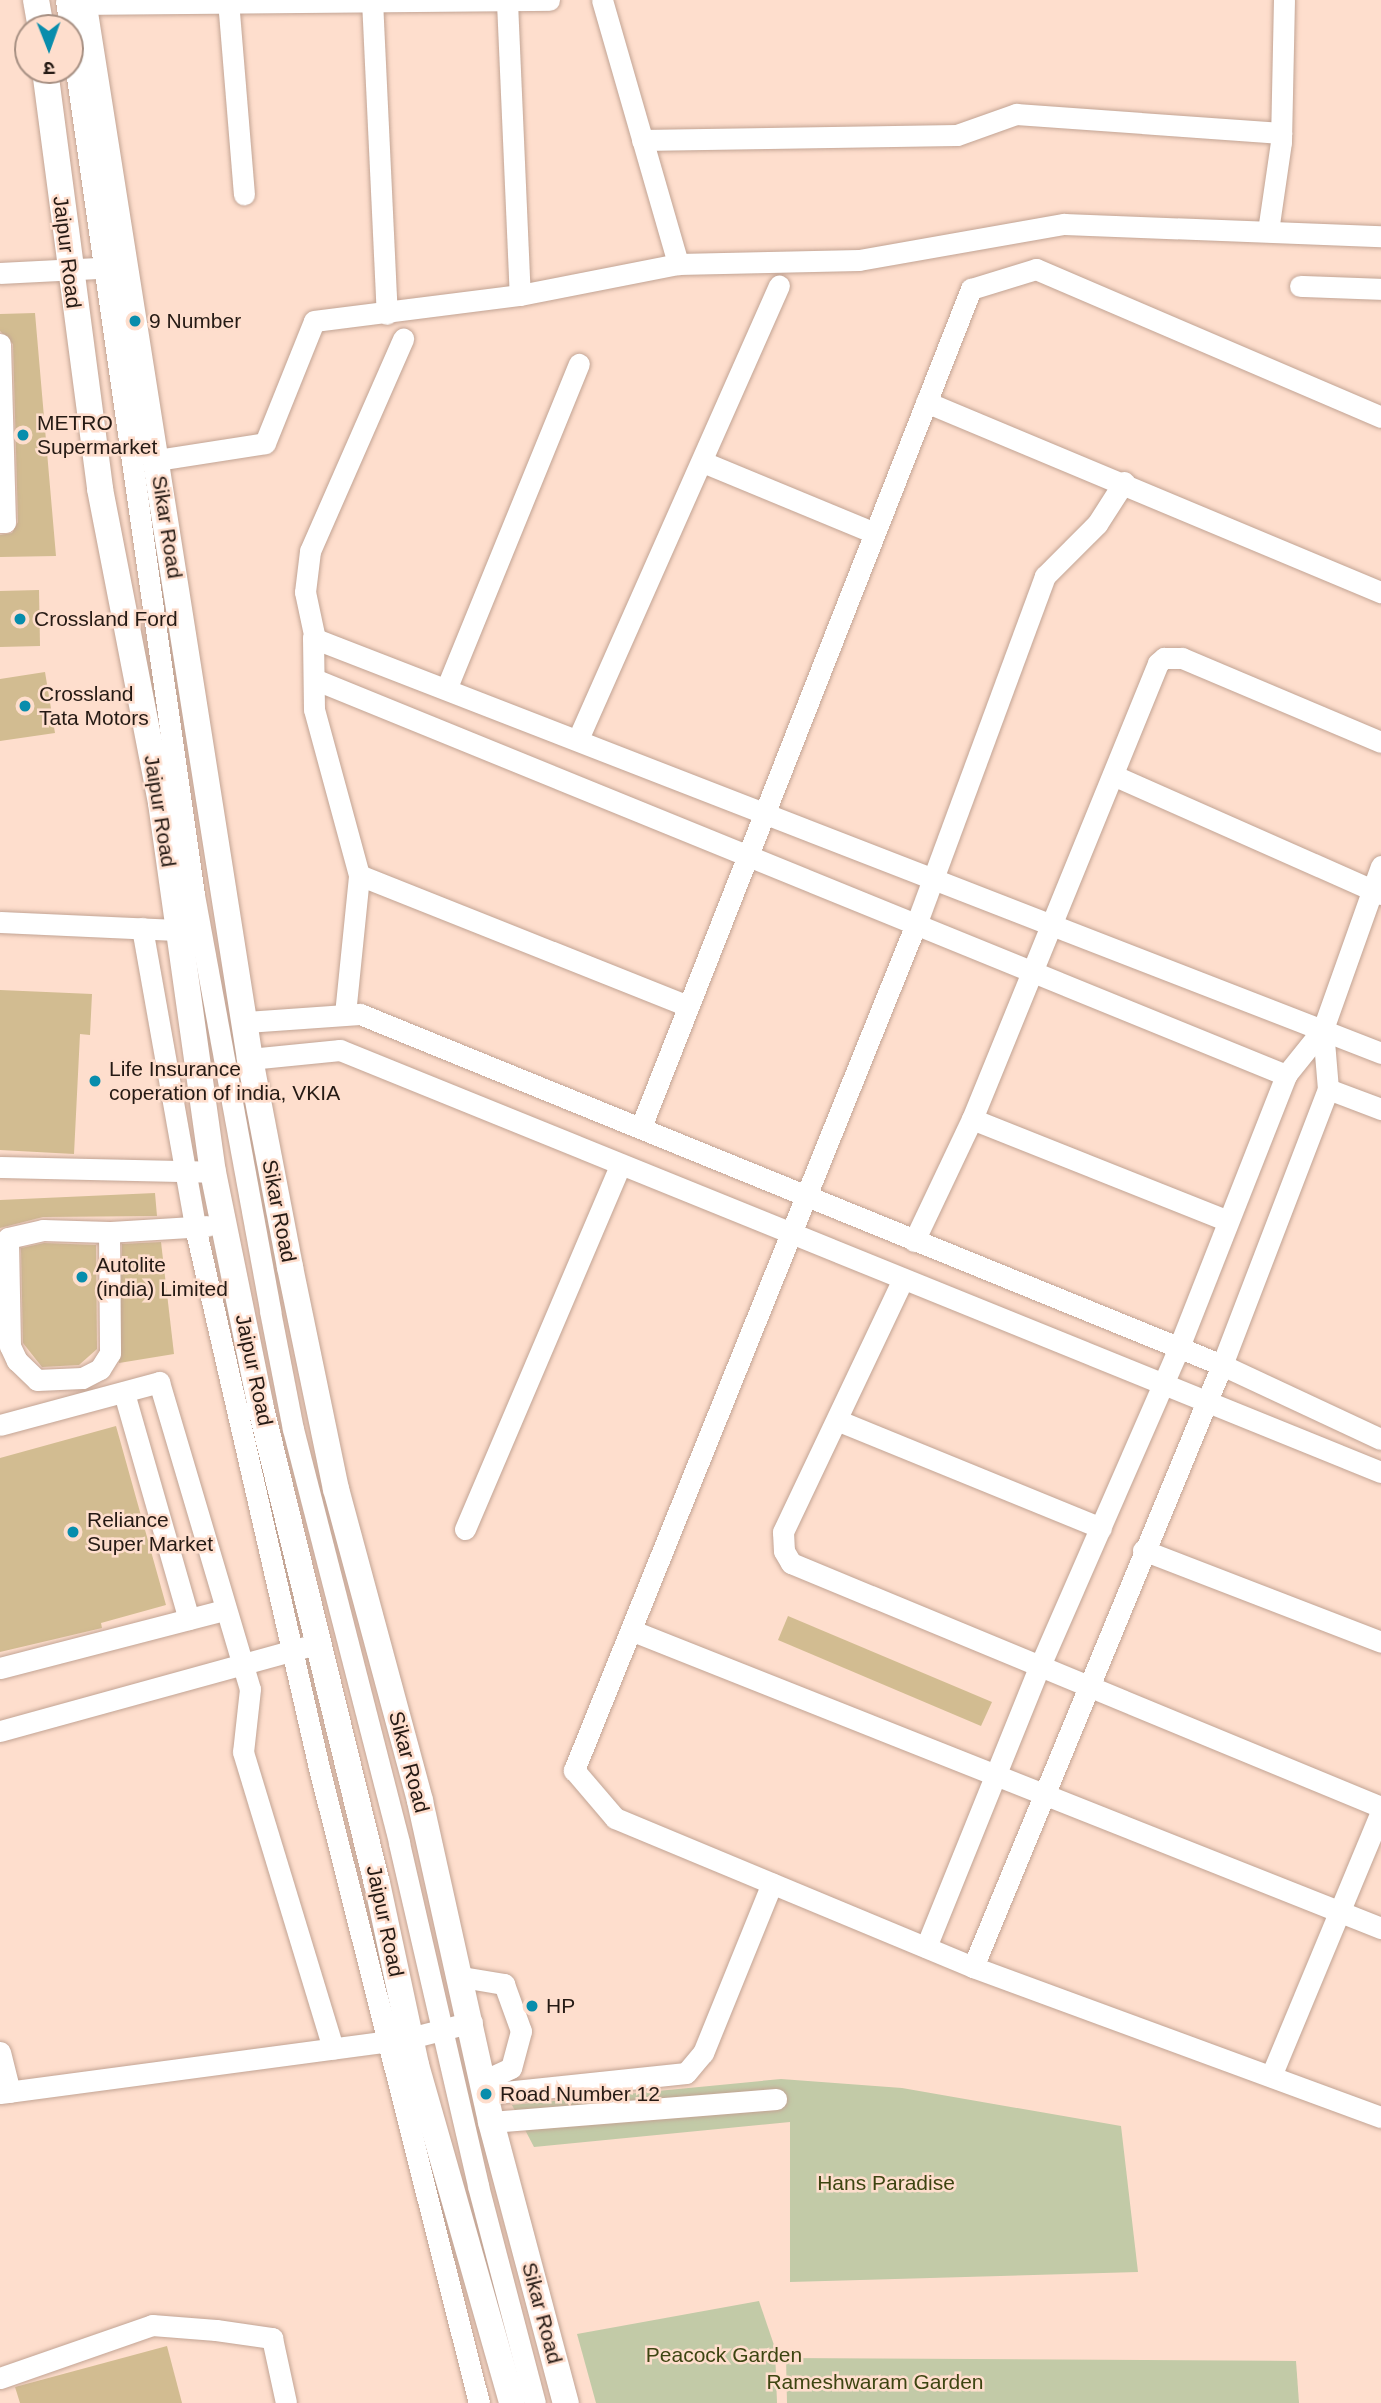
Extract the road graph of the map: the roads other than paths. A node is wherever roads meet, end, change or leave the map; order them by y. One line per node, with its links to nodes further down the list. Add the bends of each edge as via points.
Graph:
1 (549, 0): 6 (street)
2 (602, 0): 10 (street)
3 (1284, 0): 9 (street)
4 (365, 1): 6 (street); 7 (street); 22 (street)
5 (78, 2): 7 (street); 15 (main road, Sikar Road)
6 (507, 2): 21 (street)
7 (228, 3): 11 (street)
8 (48, 84): 16 (main road, Jaipur Road)
9 (1281, 132): 10 (street, via 1016,114 957,135); 12 (street)
10 (642, 140): 14 (street)
11 (244, 194)
12 (1268, 232): 13 (street); 14 (street, via 1064,224 859,260)
13 (1381, 236)
14 (678, 264): 21 (street)
15 (116, 267): 16 (street); 28 (main road, Sikar Road); 108 (street, via 194,895 251,1216 293,1429 399,1843)
16 (69, 271): 17 (street); 50 (main road, Jaipur Road, via 100,489 161,803)
17 (0, 273)
18 (779, 286): 29 (street)
19 (1300, 286): 20 (street)
20 (1381, 289)
21 (520, 295): 22 (street)
22 (387, 314): 28 (street, via 314,321 265,443)
23 (403, 339): 34 (street, via 310,551 305,592)
24 (0, 344): 31 (street, via 5,522)
25 (579, 364): 36 (street)
26 (926, 402): 27 (street, via 971,289 1036,269); 30 (street); 32 (street)
27 (1381, 417)
28 (157, 460): 54 (main road, Sikar Road)
29 (703, 462): 32 (street); 37 (street)
30 (1125, 482): 33 (street); 44 (street, via 1097,524 1045,576)
31 (0, 522)
32 (874, 533): 40 (street)
33 (1381, 592)
34 (314, 639): 35 (street); 36 (street)
35 (314, 679): 41 (street); 43 (street, via 314,709)
36 (447, 687): 37 (street)
37 (578, 738): 40 (street)
38 (1381, 742): 39 (street, via 1171,657 1158,663)
39 (1115, 776): 45 (street); 48 (street)
40 (765, 812): 41 (street); 44 (street)
41 (748, 856): 47 (street); 52 (street)
42 (1381, 866): 45 (street)
43 (359, 876): 52 (street); 53 (street)
44 (934, 880): 47 (street); 48 (street)
45 (1377, 892): 55 (street)
46 (0, 922): 49 (street)
47 (916, 924): 51 (street); 67 (street)
48 (1048, 926): 51 (street); 55 (street)
49 (142, 928): 50 (street); 65 (street)
50 (177, 930): 66 (main road, Jaipur Road)
51 (1030, 970): 58 (street); 61 (street)
52 (688, 1006): 62 (street)
53 (345, 1014): 54 (street); 62 (street, via 360,1014)
54 (246, 1022): 57 (main road, Sikar Road)
55 (1323, 1029): 56 (street); 58 (street); 59 (street)
56 (1381, 1053)
57 (250, 1059): 63 (street, via 340,1050); 106 (main road, Sikar Road, via 336,1489)
58 (1286, 1075): 68 (street)
59 (1328, 1089): 60 (street); 76 (street)
60 (1381, 1109)
61 (972, 1119): 68 (street); 73 (street)
62 (641, 1127): 67 (street)
63 (620, 1165): 72 (street); 85 (street)
64 (0, 1167): 65 (street)
65 (184, 1172): 66 (street); 70 (street)
66 (213, 1172): 69 (main road, Jaipur Road)
67 (805, 1195): 72 (street); 73 (street)
68 (1226, 1220): 75 (street)
69 (224, 1223): 70 (street); 91 (main road, Jaipur Road, via 260,1404)
70 (195, 1227): 71 (street); 92 (street)
71 (109, 1232): 71 (street, via 43,1230 8,1238 10,1346 17,1361 37,1380 82,1378 100,1369 110,1353)
72 (789, 1234): 74 (street); 89 (street)
73 (914, 1241): 75 (street)
74 (903, 1279): 77 (street); 80 (street)
75 (1179, 1347): 76 (street); 77 (street)
76 (1222, 1365): 79 (street); 82 (street)
77 (1164, 1382): 79 (street); 84 (street)
78 (124, 1393): 81 (street); 87 (street, via 159,1382); 88 (street)
79 (1207, 1399): 83 (street); 86 (street)
80 (839, 1420): 84 (street); 95 (street, via 783,1532 784,1551 791,1563)
81 (0, 1424)
82 (1381, 1439)
83 (1381, 1472)
84 (1101, 1528): 95 (street)
85 (465, 1530)
86 (1143, 1550): 90 (street); 96 (street)
87 (224, 1610): 88 (street); 93 (street)
88 (189, 1619): 94 (street)
89 (633, 1631): 98 (street); 101 (street, via 574,1770 615,1818)
90 (1381, 1642)
91 (319, 1643): 92 (street); 109 (main road, Jaipur Road)
92 (293, 1650): 93 (street); 109 (street)
93 (244, 1664): 97 (street); 110 (street, via 250,1689 243,1752)
94 (0, 1668)
95 (1039, 1668): 96 (street); 98 (street)
96 (1088, 1685): 99 (street); 100 (street)
97 (0, 1731)
98 (999, 1773): 99 (street); 104 (street)
99 (1043, 1796): 102 (street); 105 (street)
100 (1381, 1809): 102 (street)
101 (772, 1883): 104 (street); 113 (street, via 702,2053 686,2073)
102 (1339, 1912): 103 (street); 112 (street)
103 (1381, 1928)
104 (926, 1947): 105 (street)
105 (973, 1967): 112 (street)
106 (462, 1977): 107 (main road, Sikar Road); 113 (street, via 504,1984 520,2031 511,2068)
107 (472, 2022): 108 (street); 113 (main road, Sikar Road)
108 (440, 2030): 109 (street); 122 (street)
109 (399, 2040): 110 (street); 120 (street); 121 (main road, Jaipur Road)
110 (333, 2049): 114 (street)
111 (0, 2052): 114 (street)
112 (1271, 2076): 116 (street)
113 (484, 2087): 117 (main road, Sikar Road)
114 (5, 2092)
115 (776, 2099): 117 (street)
116 (1381, 2117)
117 (491, 2122): 123 (main road, Sikar Road)
118 (0, 2378): 119 (street, via 152,2325 216,2330 272,2338)
119 (286, 2403)
120 (479, 2403)
121 (512, 2403)
122 (536, 2403)
123 (566, 2403)

